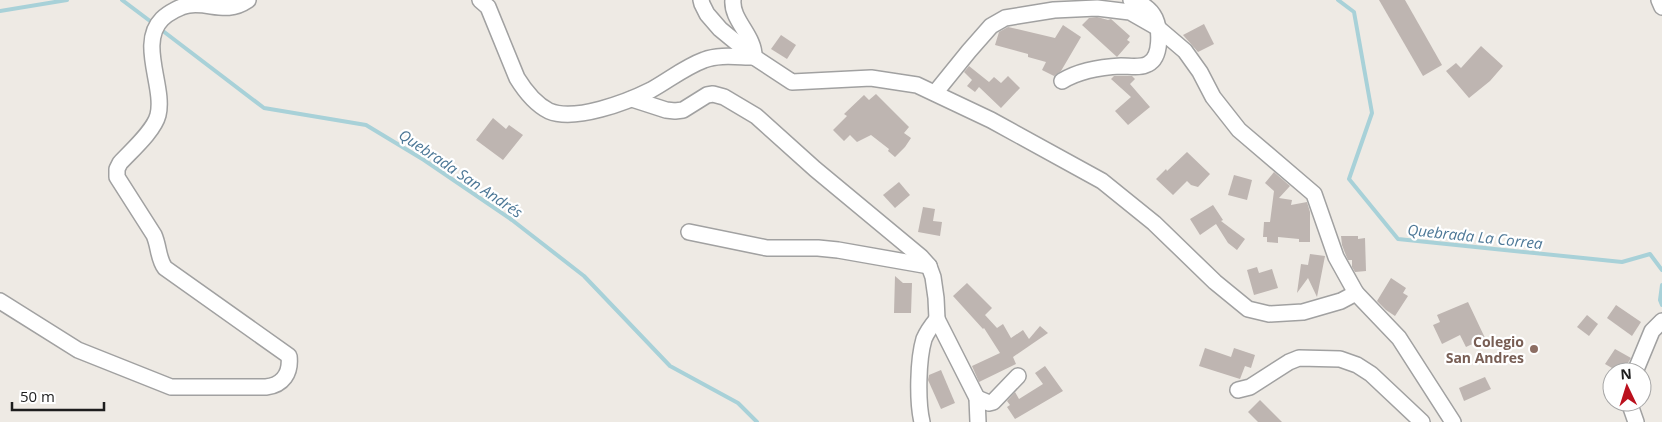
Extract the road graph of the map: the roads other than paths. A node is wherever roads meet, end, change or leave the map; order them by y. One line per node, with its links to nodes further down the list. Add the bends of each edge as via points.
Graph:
1 (248, 0): 16 (street, via 224,8 188,5 172,12 159,24 152,49 158,115 120,163 117,177 157,241 165,268 289,356 281,382 276,386 171,388 78,350)
2 (480, 0): 12 (street, via 488,7 517,78 534,101 558,114 588,112)
3 (701, 0): 9 (street, via 707,14 720,28)
4 (733, 0): 9 (street, via 735,12 753,47)
5 (1130, 0): 8 (street, via 1150,10)
6 (1659, 0): 7 (street)
7 (1662, 7)
8 (1158, 28): 10 (street, via 1158,52 1148,64 1090,69); 11 (street, via 1130,12 1096,8 1054,10 1005,18 992,26); 15 (street, via 1185,51 1239,130 1314,194 1336,257)
9 (754, 57): 11 (street, via 792,82 871,78 917,85); 12 (street, via 707,59)
10 (1062, 81)
11 (935, 93): 15 (street, via 1102,181 1154,223 1248,309 1269,314 1303,312)
12 (632, 99): 14 (street, via 666,110 683,110 707,95 724,97 756,116 922,256)
13 (689, 232): 14 (street, via 768,248 831,250)
14 (929, 266): 17 (street, via 936,298)
15 (1356, 293): 26 (street, via 1399,338)
16 (0, 300)
17 (936, 319): 22 (street); 23 (street, via 925,337 920,356)
18 (1657, 326): 19 (street)
19 (1640, 362)
20 (1018, 376): 22 (street, via 994,402)
21 (1238, 390): 25 (street, via 1250,387 1299,358 1340,359 1371,374)
22 (977, 398): 24 (street)
23 (922, 422)
24 (978, 422)
25 (1422, 422)
26 (1452, 422)

